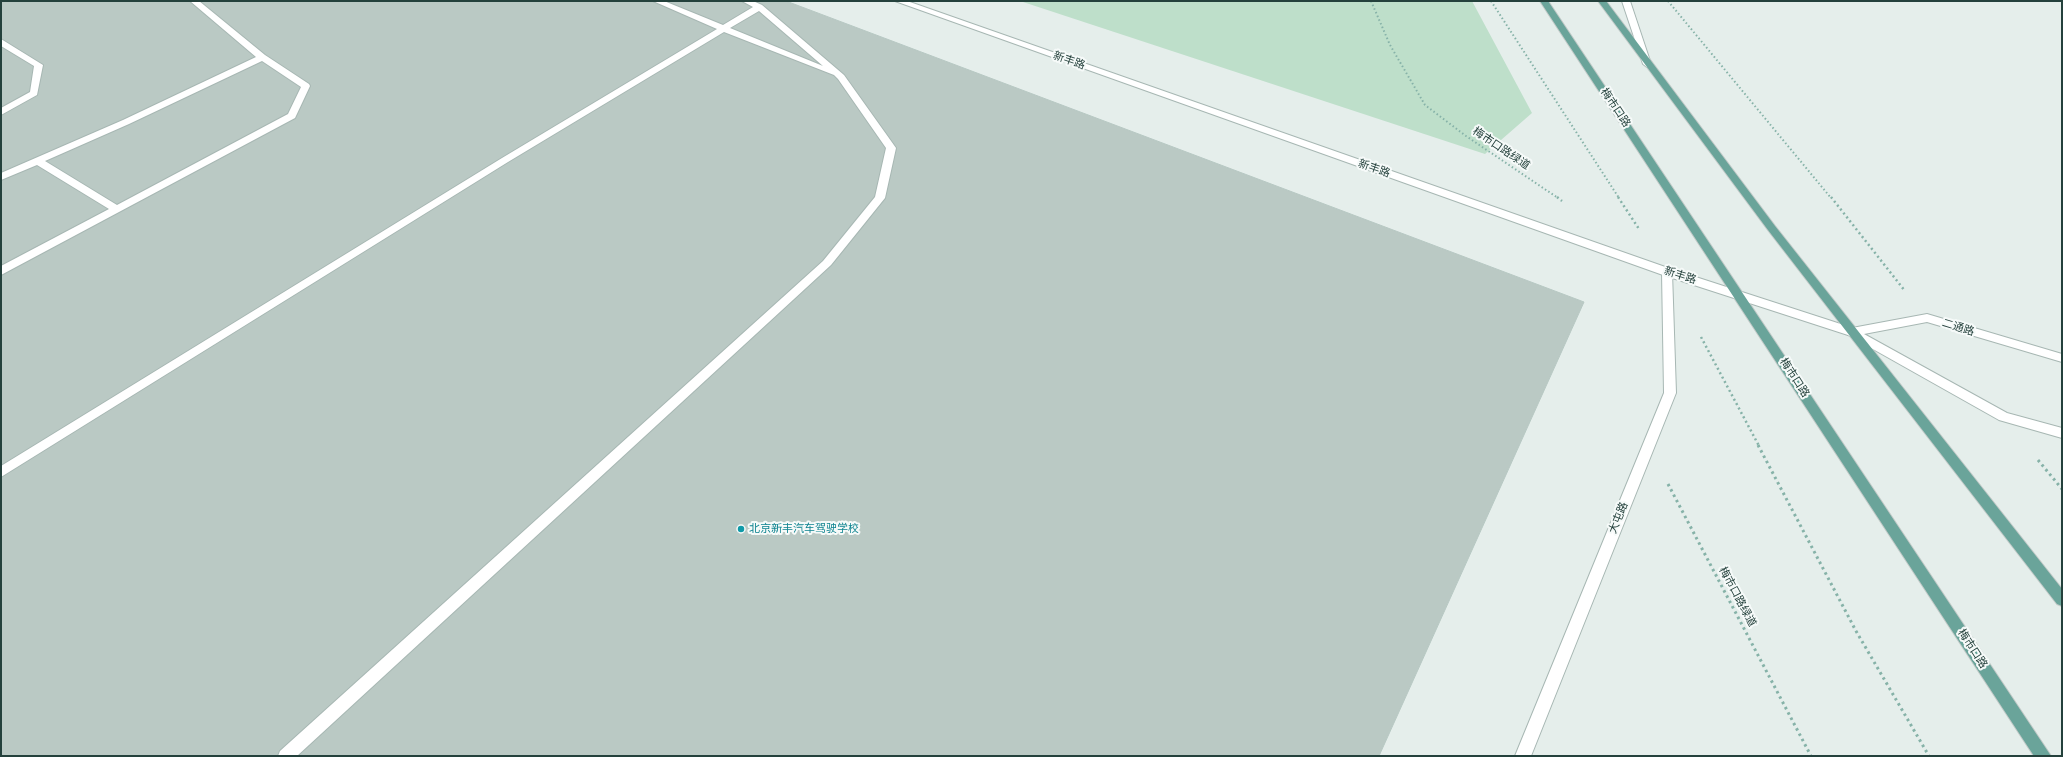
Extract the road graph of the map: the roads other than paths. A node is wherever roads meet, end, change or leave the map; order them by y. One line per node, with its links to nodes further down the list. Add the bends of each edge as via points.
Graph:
1 (194, 1): 11 (street)
2 (657, 1): 9 (street)
3 (746, 1): 8 (street)
4 (899, 1): 19 (street, 新丰路)
5 (1544, 1): 20 (main road, 梅市口路)
6 (1602, 1): 12 (main road)
7 (1626, 1): 12 (street)
8 (759, 7): 9 (street); 13 (street)
9 (723, 29): 13 (street); 24 (street, via 498,164)
10 (1, 42): 14 (street, via 39,65 34,93)
11 (262, 57): 15 (street); 17 (street, via 306,86 292,116)
12 (1647, 64): 21 (main road)
13 (841, 77): 26 (street, via 891,148 880,198 856,228 827,263)
14 (1, 112)
15 (38, 161): 16 (street); 17 (street)
16 (1, 177)
17 (116, 209): 18 (street)
18 (1, 271)
19 (1667, 272): 20 (street, 新丰路); 27 (street, 大屯路, via 1670,393)
20 (1740, 296): 21 (street, 新丰路); 28 (main road, 梅市口路)
21 (1852, 332): 22 (street, 二通路, via 1927,318); 23 (street, 新丰路, via 2003,416); 25 (main road)
22 (2062, 358)
23 (2062, 433)
24 (1, 472)
25 (2062, 600)
26 (286, 756)
27 (1523, 756)
28 (2043, 756)

